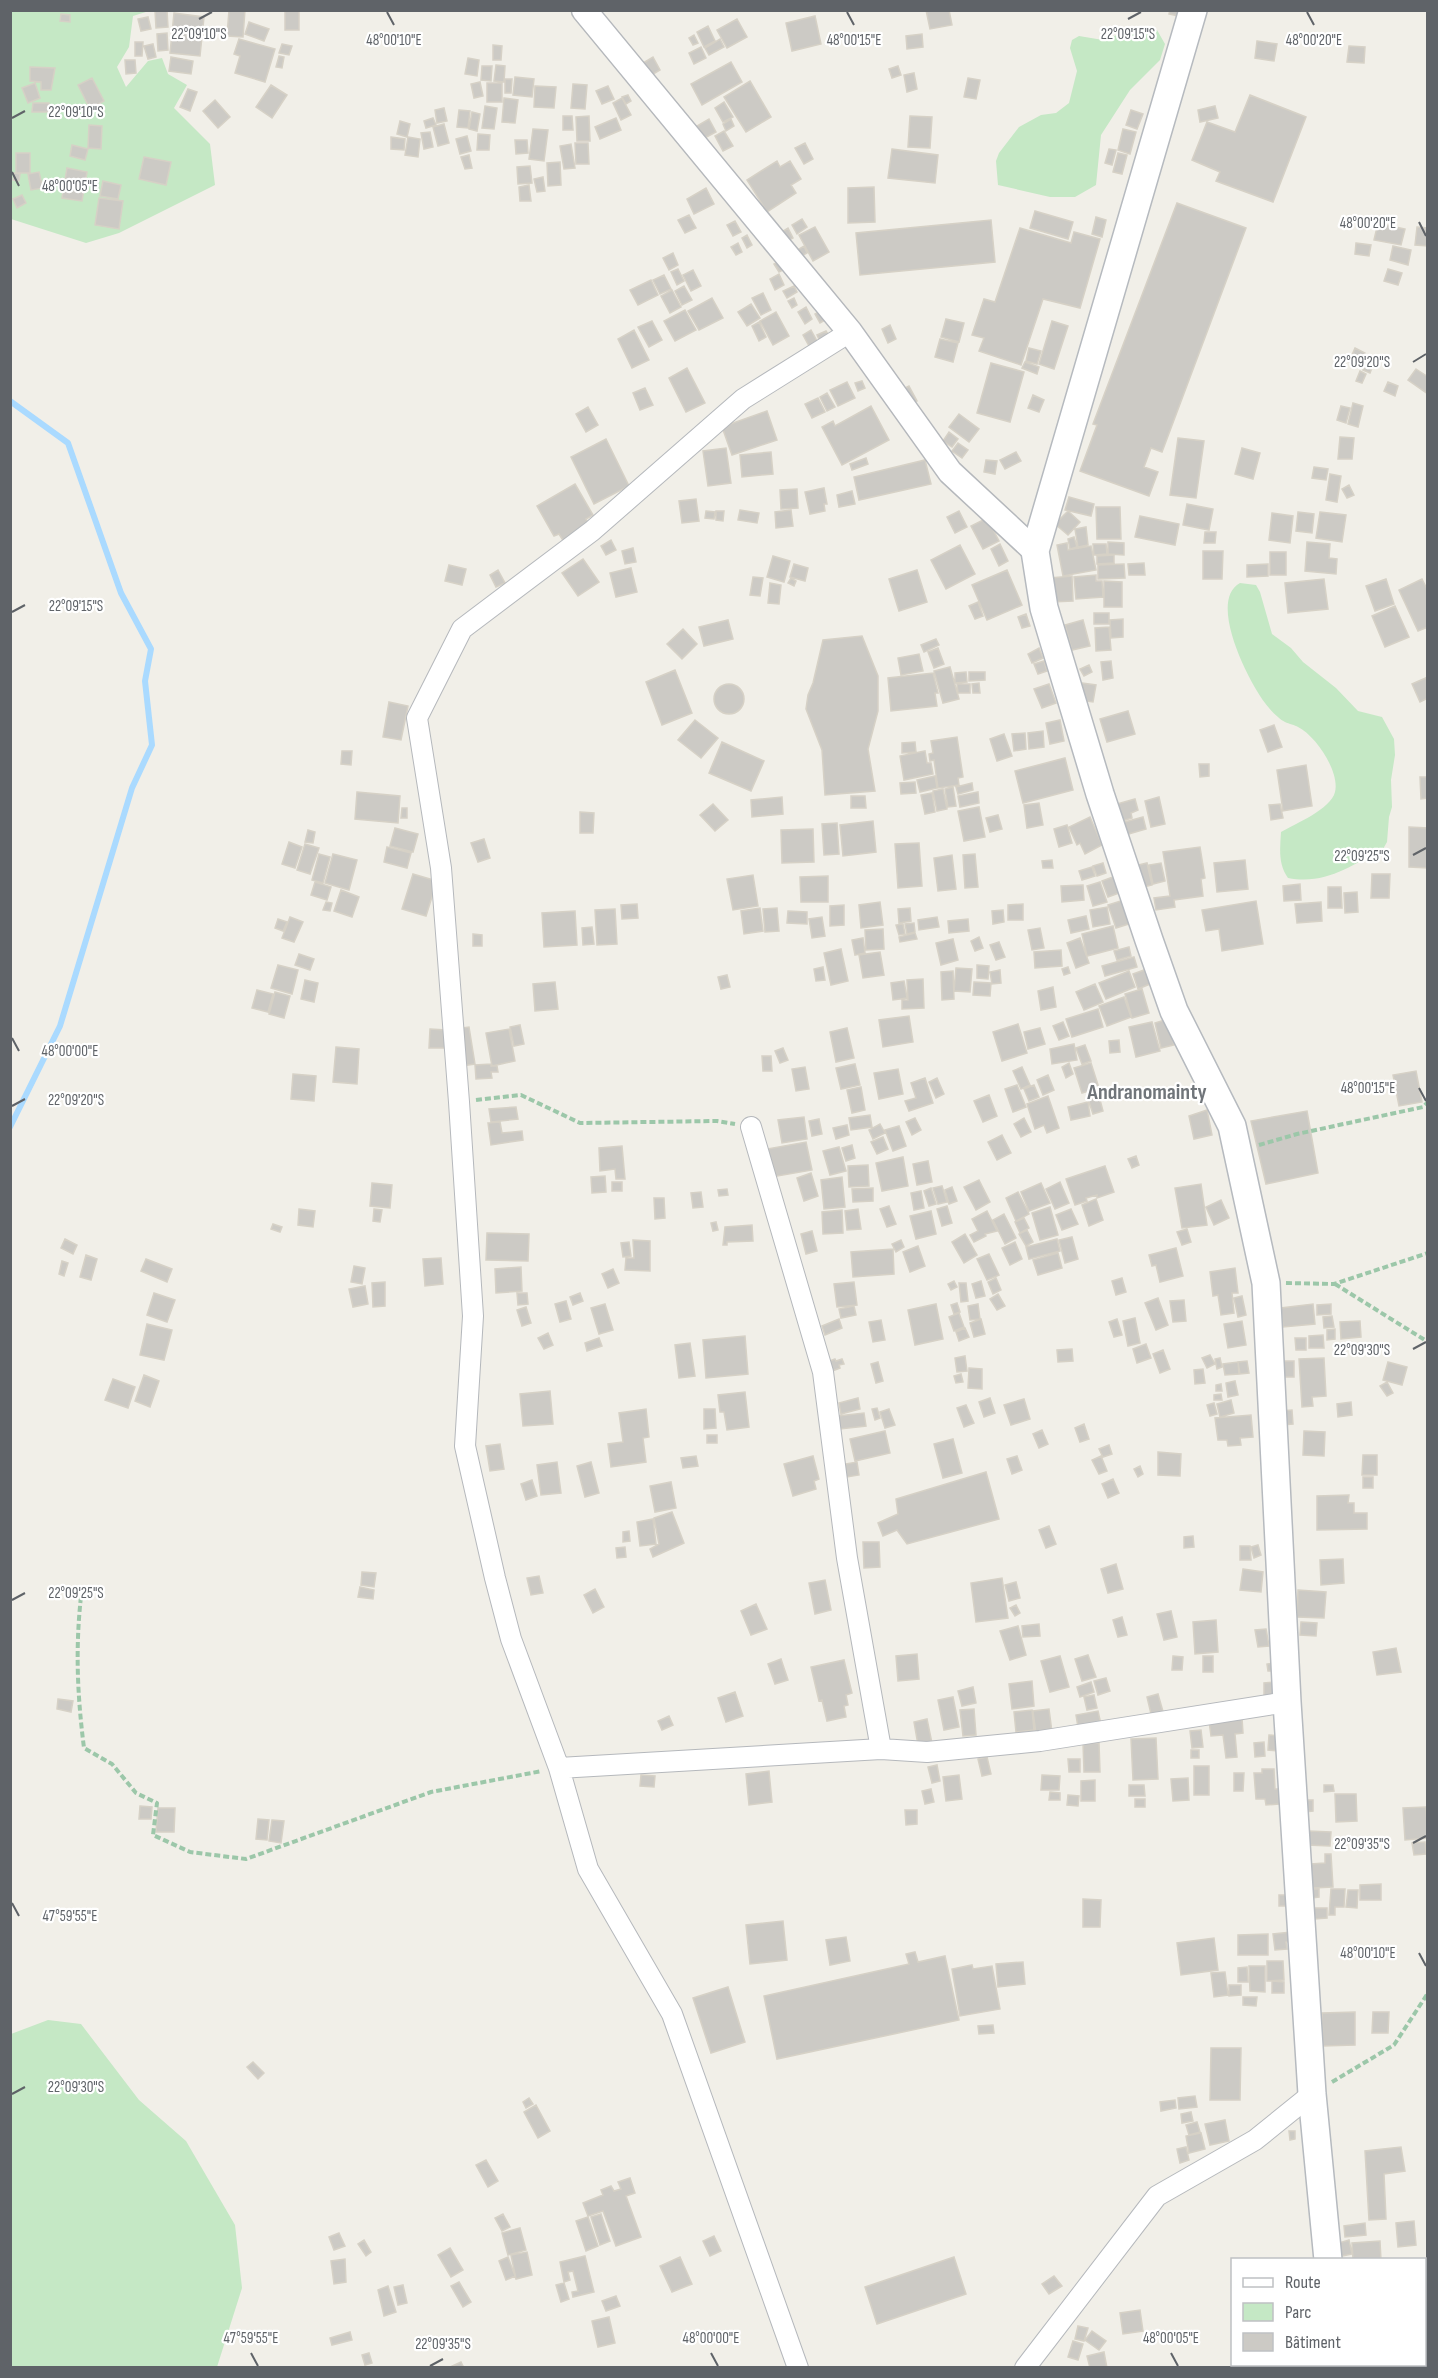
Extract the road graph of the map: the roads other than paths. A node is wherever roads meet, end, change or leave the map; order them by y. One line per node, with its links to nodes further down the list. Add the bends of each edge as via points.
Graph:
1 (584, 10): 3 (street)
2 (1193, 10): 4 (main road)
3 (850, 332): 4 (street, via 950,472); 8 (street, via 743,399 592,531 462,629 417,718 441,868 459,1102 473,1316 465,1446 511,1640)
4 (1035, 551): 6 (main road, via 1044,608 1103,805 1174,1011 1232,1126 1266,1283)
5 (751, 1127): 7 (street, via 823,1372 847,1558)
6 (1287, 1702): 7 (street, via 1040,1741 927,1752); 9 (main road)
7 (881, 1749): 8 (street)
8 (559, 1768): 11 (street, via 588,1869 672,2014)
9 (1312, 2094): 10 (main road); 12 (street, via 1255,2140 1157,2196)
10 (1328, 2258)
11 (798, 2367)
12 (1025, 2367)

